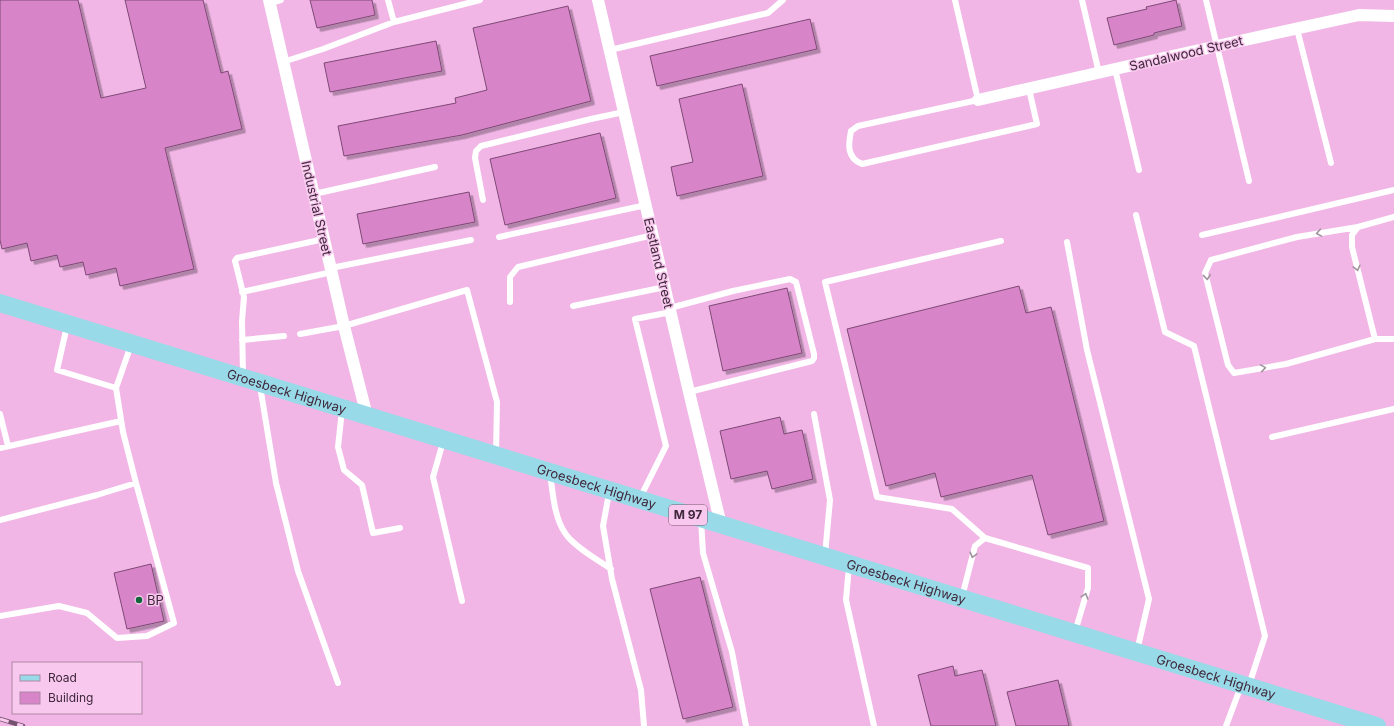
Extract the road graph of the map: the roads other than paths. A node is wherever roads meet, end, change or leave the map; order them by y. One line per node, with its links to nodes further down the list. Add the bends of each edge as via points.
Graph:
1 (388, 0): 10 (lane)
2 (480, 0): 10 (lane)
3 (598, 0): 13 (street, Eastland Street)
4 (783, 0): 13 (lane, via 768,13)
5 (955, 0): 18 (lane)
6 (1082, 0): 16 (lane)
7 (1206, 0): 12 (lane)
8 (273, 1): 14 (street, Industrial Street)
9 (1394, 16): 11 (street, Sandalwood Street, via 1359,15)
10 (394, 22): 14 (lane, via 323,50)
11 (1297, 28): 12 (street, Sandalwood Street); 20 (lane)
12 (1217, 46): 15 (street, Sandalwood Street); 23 (lane)
13 (610, 50): 19 (street, Eastland Street)
14 (283, 62): 25 (street, Industrial Street)
15 (1115, 69): 16 (street, Sandalwood Street); 22 (lane)
16 (1099, 73): 17 (street, Sandalwood Street)
17 (1029, 89): 18 (street, Sandalwood Street); 18 (lane, via 1037,124 862,164 855,161 851,153 849,142 852,131 858,126)
18 (978, 100)
19 (624, 112): 26 (lane, via 481,146 476,151 475,158); 27 (street, Eastland Street)
20 (1331, 163)
21 (435, 167): 25 (lane)
22 (1139, 170)
23 (1249, 181)
24 (1394, 190): 32 (lane)
25 (314, 194): 34 (street, Industrial Street)
26 (484, 200)
27 (646, 205): 31 (street, Eastland Street); 33 (lane)
28 (1136, 215): 85 (lane, via 1165,332 1194,346 1265,636)
29 (1394, 217): 30 (lane)
30 (1358, 227): 49 (lane, one-way to 49, via 1352,236 1352,247); 49 (lane, one-way to 49, via 1297,237 1211,260 1205,273 1228,365 1234,373 1286,364)
31 (653, 235): 39 (street, Eastland Street); 41 (lane, via 518,267 510,277)
32 (1202, 235)
33 (499, 237)
34 (324, 239): 38 (street, Industrial Street); 40 (lane, via 237,258 235,261)
35 (471, 240): 38 (lane)
36 (1001, 240): 75 (lane, via 825,282 877,497 952,509)
37 (1067, 242): 83 (lane, via 1087,350 1150,598)
38 (331, 270): 40 (lane); 46 (street, Industrial Street)
39 (665, 286): 43 (lane); 44 (street, Eastland Street)
40 (242, 292): 51 (lane)
41 (510, 302)
42 (0, 303): 45 (main road, Groesbeck Highway / M 97)
43 (573, 306)
44 (670, 310): 55 (street, Eastland Street); 55 (lane, via 733,291 790,279 796,282 814,354 812,361); 70 (lane, via 634,318 666,446)
45 (68, 324): 52 (main road, Groesbeck Highway / M 97); 54 (lane, via 57,370)
46 (344, 326): 47 (lane); 60 (street, Industrial Street); 66 (lane, via 467,290 497,402)
47 (300, 334)
48 (284, 336): 51 (lane)
49 (1375, 339): 50 (lane)
50 (1394, 339)
51 (242, 340): 53 (lane)
52 (131, 344): 53 (main road, Groesbeck Highway / M 97); 54 (lane)
53 (251, 380): 56 (main road, Groesbeck Highway / M 97); 84 (lane, via 298,571)
54 (116, 388): 61 (lane)
55 (689, 392): 73 (street, Eastland Street)
56 (342, 408): 60 (main road, Groesbeck Highway / M 97); 74 (lane, via 338,447 344,470 362,485 373,533)
57 (1394, 409): 62 (lane)
58 (0, 414): 64 (lane)
59 (814, 414): 76 (lane, via 830,500)
60 (367, 416): 63 (main road, Groesbeck Highway / M 97)
61 (121, 421): 64 (lane); 68 (lane)
62 (1272, 437)
63 (444, 440): 66 (main road, Groesbeck Highway / M 97); 80 (lane, via 433,477)
64 (8, 446): 65 (lane)
65 (0, 448)
66 (496, 456): 67 (main road, Groesbeck Highway / M 97)
67 (550, 472): 69 (main road, Groesbeck Highway / M 97); 78 (lane, via 556,508 565,534)
68 (136, 483): 72 (lane); 81 (lane, via 174,623 147,636 117,638 87,613 59,606)
69 (609, 490): 70 (main road, Groesbeck Highway / M 97); 78 (lane, via 603,526)
70 (639, 499): 71 (main road, Groesbeck Highway / M 97)
71 (701, 519): 73 (main road, Groesbeck Highway / M 97); 87 (lane, via 703,553 732,652)
72 (0, 520)
73 (722, 525): 76 (main road, Groesbeck Highway / M 97)
74 (400, 528)
75 (985, 538): 79 (lane, one-way to 79, via 975,546); 82 (lane, one-way to 75, via 1088,588 1088,568)
76 (824, 556): 77 (main road, Groesbeck Highway / M 97)
77 (849, 564): 79 (main road, Groesbeck Highway / M 97); 88 (lane, via 846,600)
78 (611, 569): 86 (lane, via 642,690)
79 (961, 599): 82 (main road, Groesbeck Highway / M 97)
80 (462, 601)
81 (0, 616)
82 (1074, 633): 83 (main road, Groesbeck Highway / M 97)
83 (1137, 652): 85 (main road, Groesbeck Highway / M 97)
84 (338, 683)
85 (1245, 686): 89 (lane); 90 (main road, Groesbeck Highway / M 97)
86 (644, 726)
87 (746, 726)
88 (874, 726)
89 (1226, 726)
90 (1377, 726)

